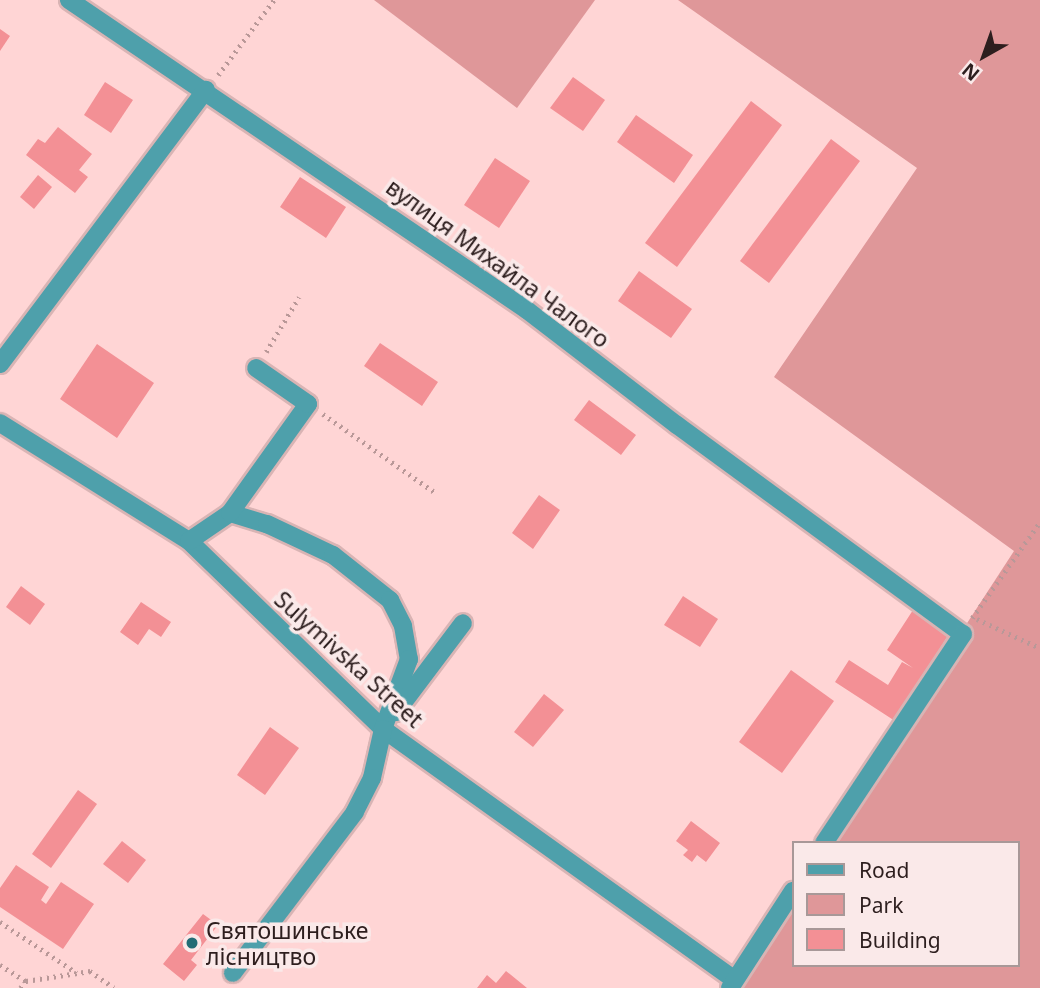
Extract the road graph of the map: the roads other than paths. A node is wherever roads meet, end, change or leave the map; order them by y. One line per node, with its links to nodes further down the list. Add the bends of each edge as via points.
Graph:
1 (69, 0): 2 (street, вулиця Михайла Чалого)
2 (89, 5): 3 (street, вулиця Михайла Чалого)
3 (206, 90): 4 (street); 11 (street, вулиця Михайла Чалого, via 527,310 963,634)
4 (0, 364)
5 (256, 368): 7 (street, via 308,404)
6 (0, 423): 8 (street, Sulymivska Street)
7 (230, 513): 8 (street); 10 (street, via 267,524 333,555 390,600 403,626 409,659)
8 (189, 541): 10 (street, Sulymivska Street)
9 (463, 623): 10 (street)
10 (383, 729): 13 (street, via 372,779 355,813); 14 (street, Sulymivska Street)
11 (825, 841)
12 (792, 893): 14 (street)
13 (233, 973)
14 (733, 984)

